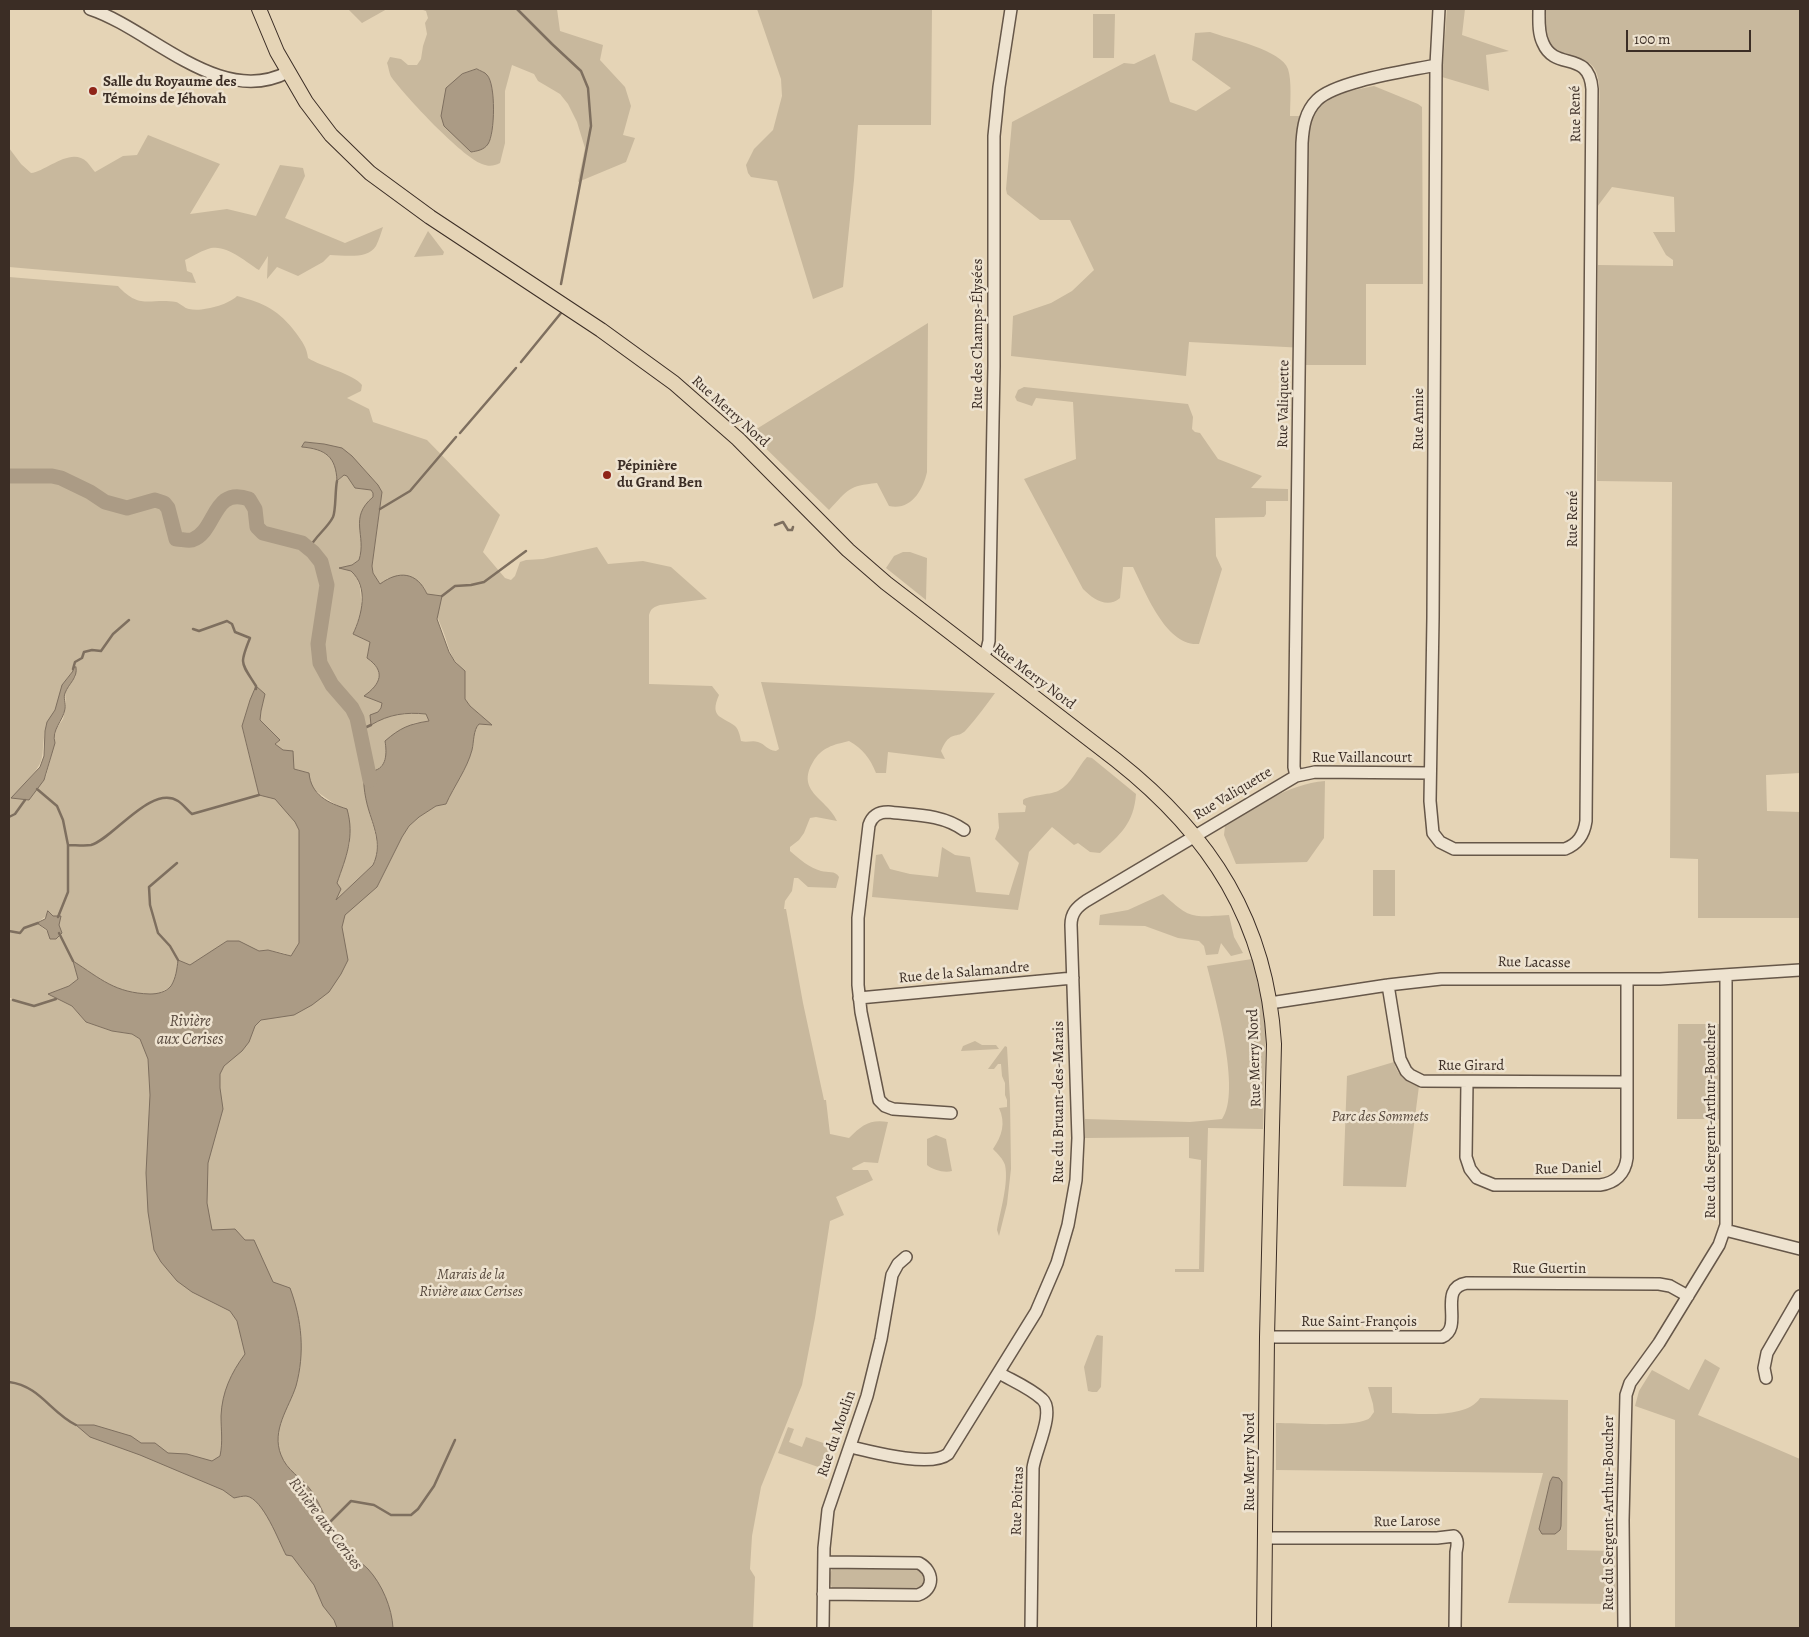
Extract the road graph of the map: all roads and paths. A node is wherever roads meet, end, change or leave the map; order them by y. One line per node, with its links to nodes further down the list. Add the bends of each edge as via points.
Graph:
1 (90, 9): 7 (street, via 220,76 259,82)
2 (259, 9): 7 (main road, Rue Merry Nord, via 274,48)
3 (1010, 9): 8 (street, Rue des Champs-Élysées, via 994,136 994,366 988,641)
4 (1439, 9): 6 (street)
5 (1539, 9): 9 (street, Rue René, via 1540,32 1545,47 1555,57 1586,69 1592,89 1586,821 1583,833 1571,846 1559,850 1448,848 1432,829)
6 (1436, 65): 9 (street, Rue Annie); 10 (street, Rue Valiquette, via 1332,90 1316,101 1304,124)
7 (288, 72): 8 (main road, Rue Merry Nord, via 317,117 370,173 430,217 586,319 674,383 738,439 866,566)
8 (982, 658): 12 (main road, Rue Merry Nord, via 1133,774)
9 (1430, 773): 10 (street, Rue Vaillancourt, via 1315,772)
10 (1296, 776): 12 (street, Rue Valiquette)
11 (964, 830): 18 (street, via 948,820 935,817 888,812 872,819 868,829 858,918)
12 (1195, 835): 15 (street, Rue du Bruant-des-Marais, via 1078,906 1071,920); 19 (main road, Rue Merry Nord, via 1240,906 1258,954)
13 (1800, 970): 14 (street, Rue Lacasse)
14 (1726, 976): 16 (street, Rue Lacasse); 23 (street, Rue du Sergent-Arthur-Boucher)
15 (1073, 978): 18 (street, Rue de la Salamandre); 30 (street, Rue du Bruant-des-Marais, via 1078,1138 1072,1209 1061,1251 1045,1292)
16 (1628, 979): 17 (street, Rue Lacasse, via 1450,978); 21 (street, Rue Daniel)
17 (1388, 985): 19 (street, Rue Lacasse); 20 (street, Rue Girard, via 1400,1060 1406,1071 1422,1081)
18 (859, 998): 22 (street, via 882,1103 893,1109)
19 (1270, 1003): 29 (main road, Rue Merry Nord, via 1274,1081)
20 (1467, 1082): 21 (street, Rue Girard); 21 (street, Rue Daniel, via 1468,1163 1477,1178 1488,1184 1500,1185 1600,1185 1617,1179 1626,1164)
21 (1627, 1082)
22 (950, 1113)
23 (1725, 1230): 24 (street); 26 (street, Rue du Sergent-Arthur-Boucher)
24 (1800, 1249)
25 (906, 1257): 32 (street, Rue du Moulin, via 892,1275 877,1358)
26 (1688, 1296): 28 (street, Rue Guertin, via 1659,1284 1463,1284 1453,1293); 40 (street, Rue du Sergent-Arthur-Boucher, via 1630,1383 1626,1395)
27 (1800, 1296): 31 (street, via 1767,1353 1764,1363)
28 (1449, 1333): 29 (street, Rue Saint-François, via 1442,1337)
29 (1267, 1337): 33 (main road, Rue Merry Nord)
30 (999, 1373): 32 (street, Rue du Bruant-des-Marais, via 945,1457 895,1457); 37 (street, Rue Poitras, via 1042,1398 1048,1409 1033,1468)
31 (1766, 1378)
32 (851, 1447): 34 (street, Rue du Moulin, via 828,1510)
33 (1266, 1538): 38 (main road, Rue Merry Nord); 39 (street, Rue Larose, via 1454,1536 1458,1543)
34 (824, 1562): 35 (street, Rue du Moulin); 35 (street, via 919,1563 928,1570 931,1579 927,1590 918,1595)
35 (823, 1594): 36 (street, Rue du Moulin)
36 (823, 1628)
37 (1031, 1628)
38 (1264, 1628)
39 (1455, 1628)
40 (1624, 1628)

